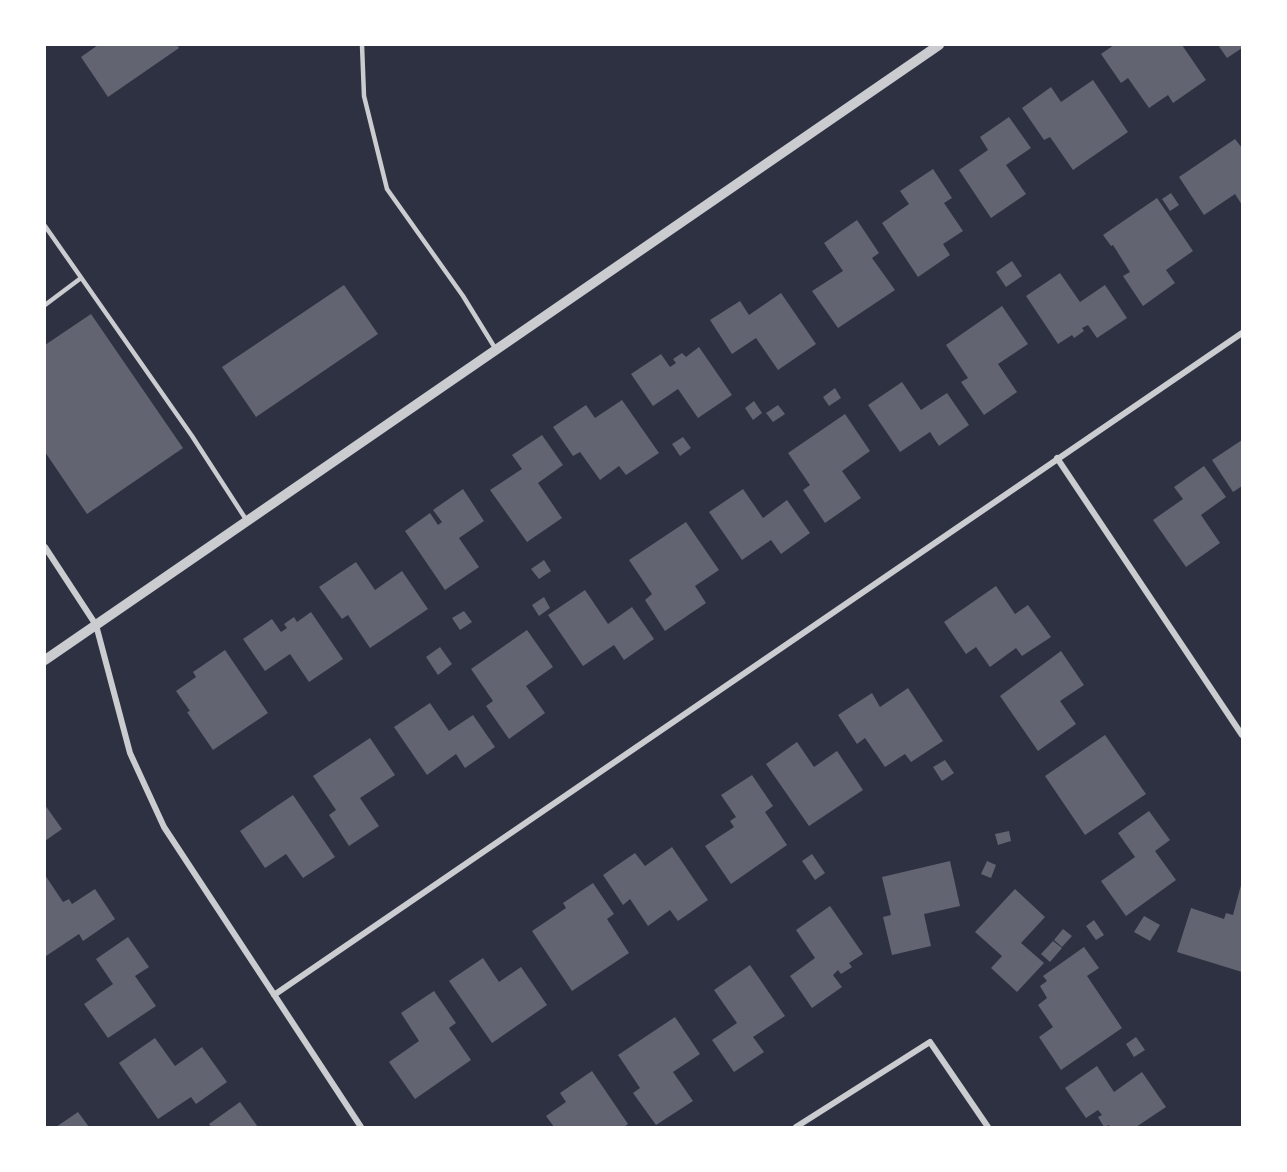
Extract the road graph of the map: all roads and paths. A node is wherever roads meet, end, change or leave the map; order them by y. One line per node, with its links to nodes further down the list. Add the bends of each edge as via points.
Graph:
1 (362, 45): 7 (lane, via 364,96 387,189 463,296)
2 (939, 45): 7 (street)
3 (45, 226): 4 (lane)
4 (81, 278): 5 (lane); 9 (lane, via 192,436)
5 (45, 305)
6 (1242, 333): 8 (street)
7 (495, 349): 9 (street)
8 (1057, 458): 13 (street); 14 (street)
9 (246, 521): 11 (street)
10 (45, 547): 11 (street)
11 (96, 625): 12 (street); 14 (street, via 130,753 164,827)
12 (45, 660)
13 (1242, 735)
14 (274, 994): 15 (street)
15 (361, 1127)
16 (796, 1127): 17 (street, via 930,1042)
17 (988, 1127)

